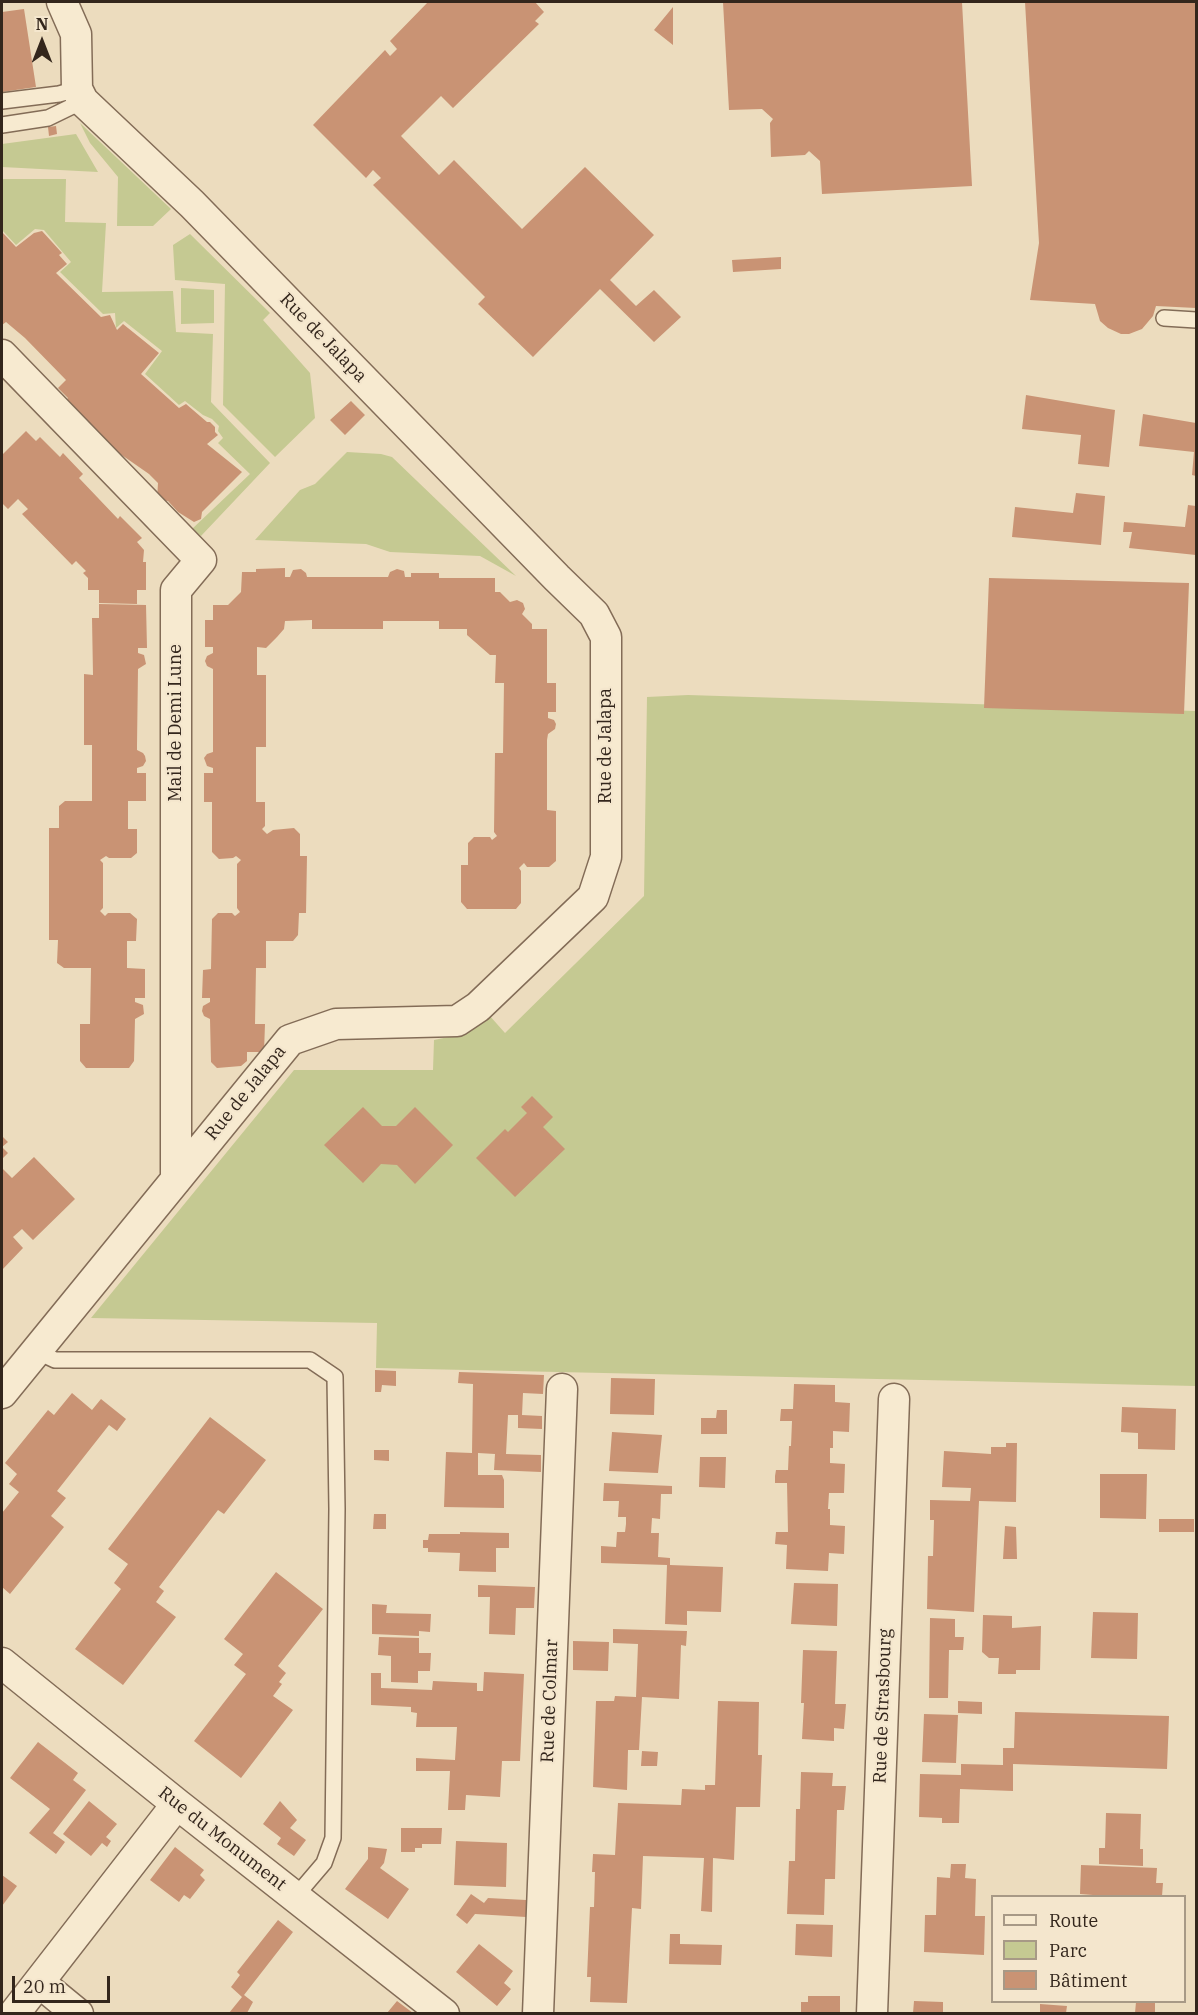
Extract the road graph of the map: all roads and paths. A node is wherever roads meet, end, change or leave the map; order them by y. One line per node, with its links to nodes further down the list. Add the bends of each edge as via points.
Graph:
1 (62, 2): 2 (street, via 76,34)
2 (80, 95): 3 (lane); 4 (lane, via 48,118); 8 (street, Rue de Jalapa, via 594,614 606,638 606,857 593,897 478,1007 457,1021 336,1024 290,1040)
3 (2, 101)
4 (2, 124)
5 (1164, 318): 6 (lane)
6 (1197, 320)
7 (2, 355): 8 (street, Mail de Demi Lune, via 201,560 176,590)
8 (176, 1180): 9 (street, Rue de Jalapa)
9 (36, 1350): 11 (street, Rue de Jalapa); 15 (lane, via 55,1360 310,1360 336,1377 333,1838 324,1863)
10 (562, 1389): 20 (street, Rue de Colmar)
11 (2, 1393)
12 (894, 1399): 21 (street, Rue de Strasbourg)
13 (2, 1663): 14 (street, Rue du Monument)
14 (177, 1804): 15 (street, Rue du Monument); 16 (street)
15 (295, 1897): 19 (street, Rue du Monument)
16 (39, 1982): 17 (street); 18 (street)
17 (14, 2013)
18 (78, 2013)
19 (444, 2013)
20 (538, 2013)
21 (872, 2013)

